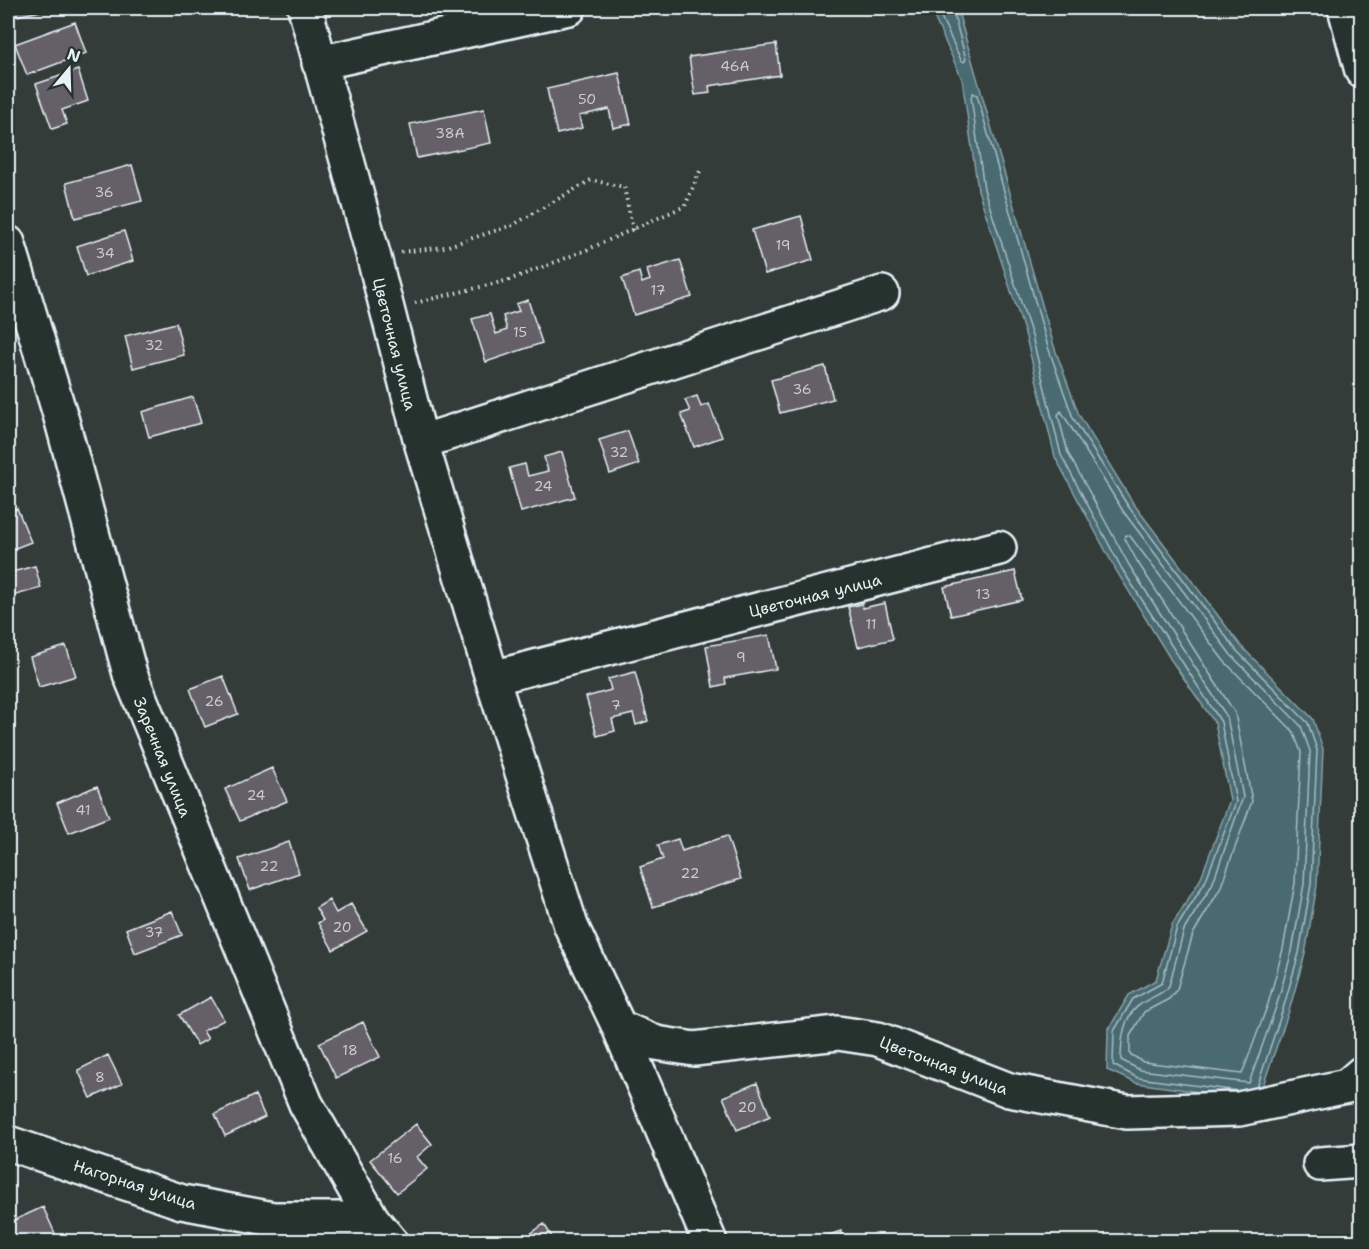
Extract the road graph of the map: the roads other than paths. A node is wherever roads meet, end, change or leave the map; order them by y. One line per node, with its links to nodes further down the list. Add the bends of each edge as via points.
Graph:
1 (305, 8): 4 (street, Цветочная улица)
2 (569, 8): 4 (street)
3 (1345, 8): 5 (street)
4 (319, 63): 8 (street, Цветочная улица)
5 (1362, 70)
6 (8, 243): 16 (street, Заречная улица, via 62,421 130,674 306,1104)
7 (882, 293): 8 (street)
8 (421, 442): 10 (street, Цветочная улица)
9 (999, 548): 10 (street, Цветочная улица)
10 (492, 678): 11 (street, Цветочная улица, via 571,926)
11 (620, 1026): 12 (street, Цветочная улица, via 656,1043 694,1048 838,1033 878,1039 1009,1090 1127,1112 1239,1109 1347,1086); 17 (street, Цветочная улица)
12 (1362, 1073)
13 (8, 1143): 16 (street, Нагорная улица, via 182,1202 273,1219)
14 (1362, 1161): 15 (street)
15 (1320, 1164)
16 (382, 1230)
17 (710, 1242)

